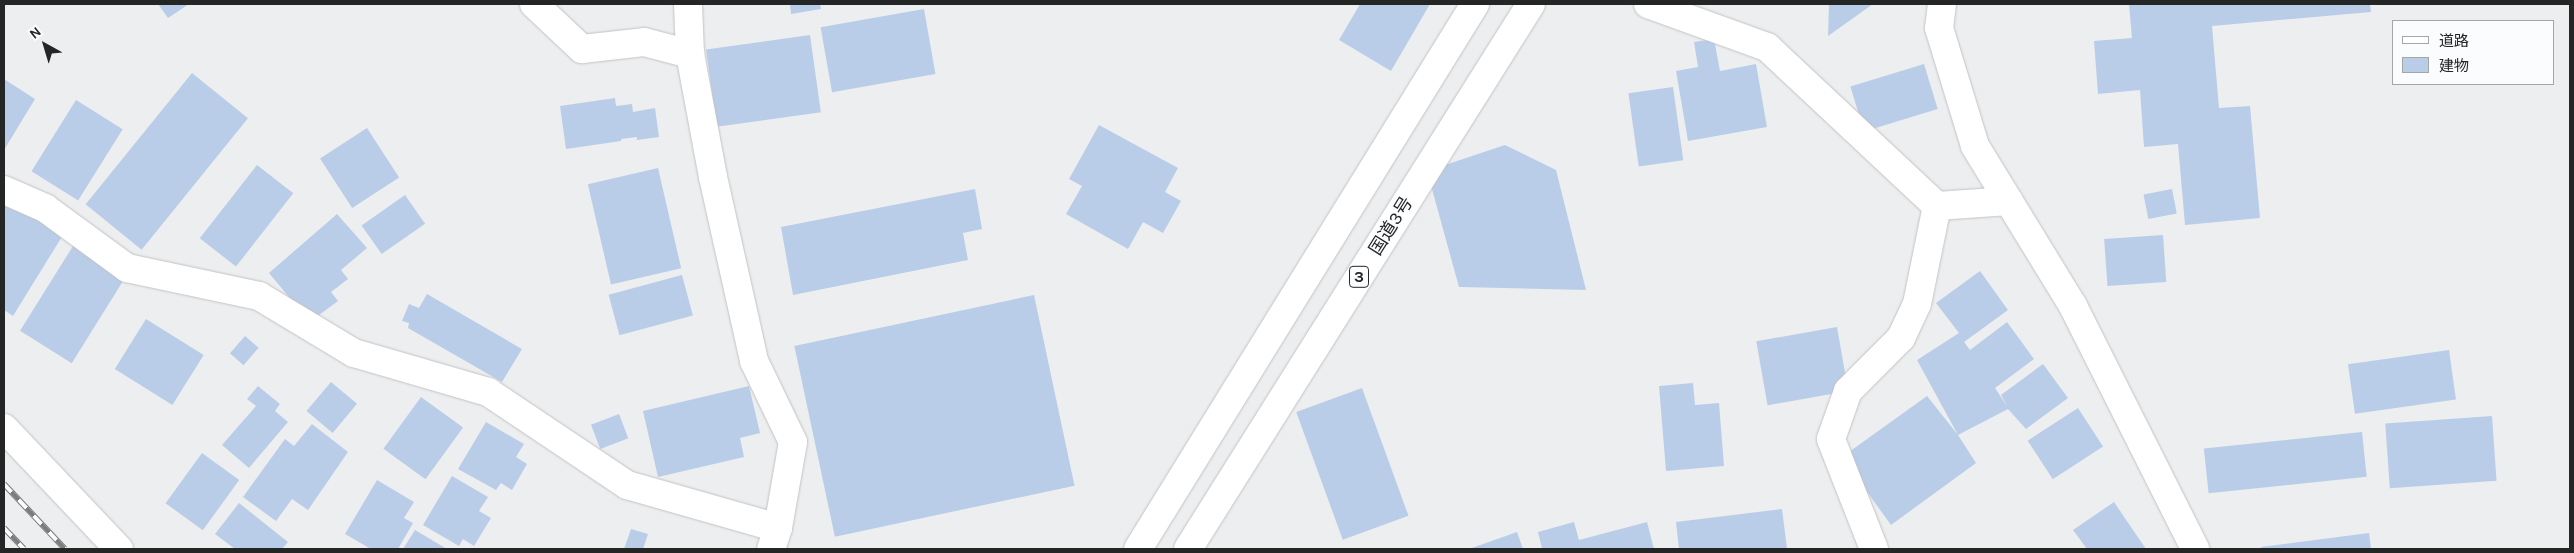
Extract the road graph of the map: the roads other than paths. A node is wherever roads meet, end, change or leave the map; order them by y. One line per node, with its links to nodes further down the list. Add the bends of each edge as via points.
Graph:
1 (534, 4): 7 (main road, via 582,49 644,42)
2 (688, 4): 7 (main road)
3 (1475, 4): 14 (main road)
4 (1531, 4): 15 (main road, 国道3号 / 3)
5 (1648, 4): 10 (main road, via 1767,47)
6 (1942, 4): 9 (main road, via 1939,28 1975,146)
7 (690, 54): 12 (main road, via 713,177 754,361 793,442)
8 (4, 190): 12 (main road, via 45,208 127,268 259,296 354,353 488,392 627,485)
9 (2009, 201): 10 (main road); 17 (main road, via 2073,306)
10 (1938, 206): 16 (main road, via 1917,304 1901,338 1848,391 1831,439)
11 (4, 428): 13 (main road)
12 (775, 539)
13 (119, 549)
14 (1138, 549)
15 (1188, 549)
16 (1874, 549)
17 (2195, 549)

